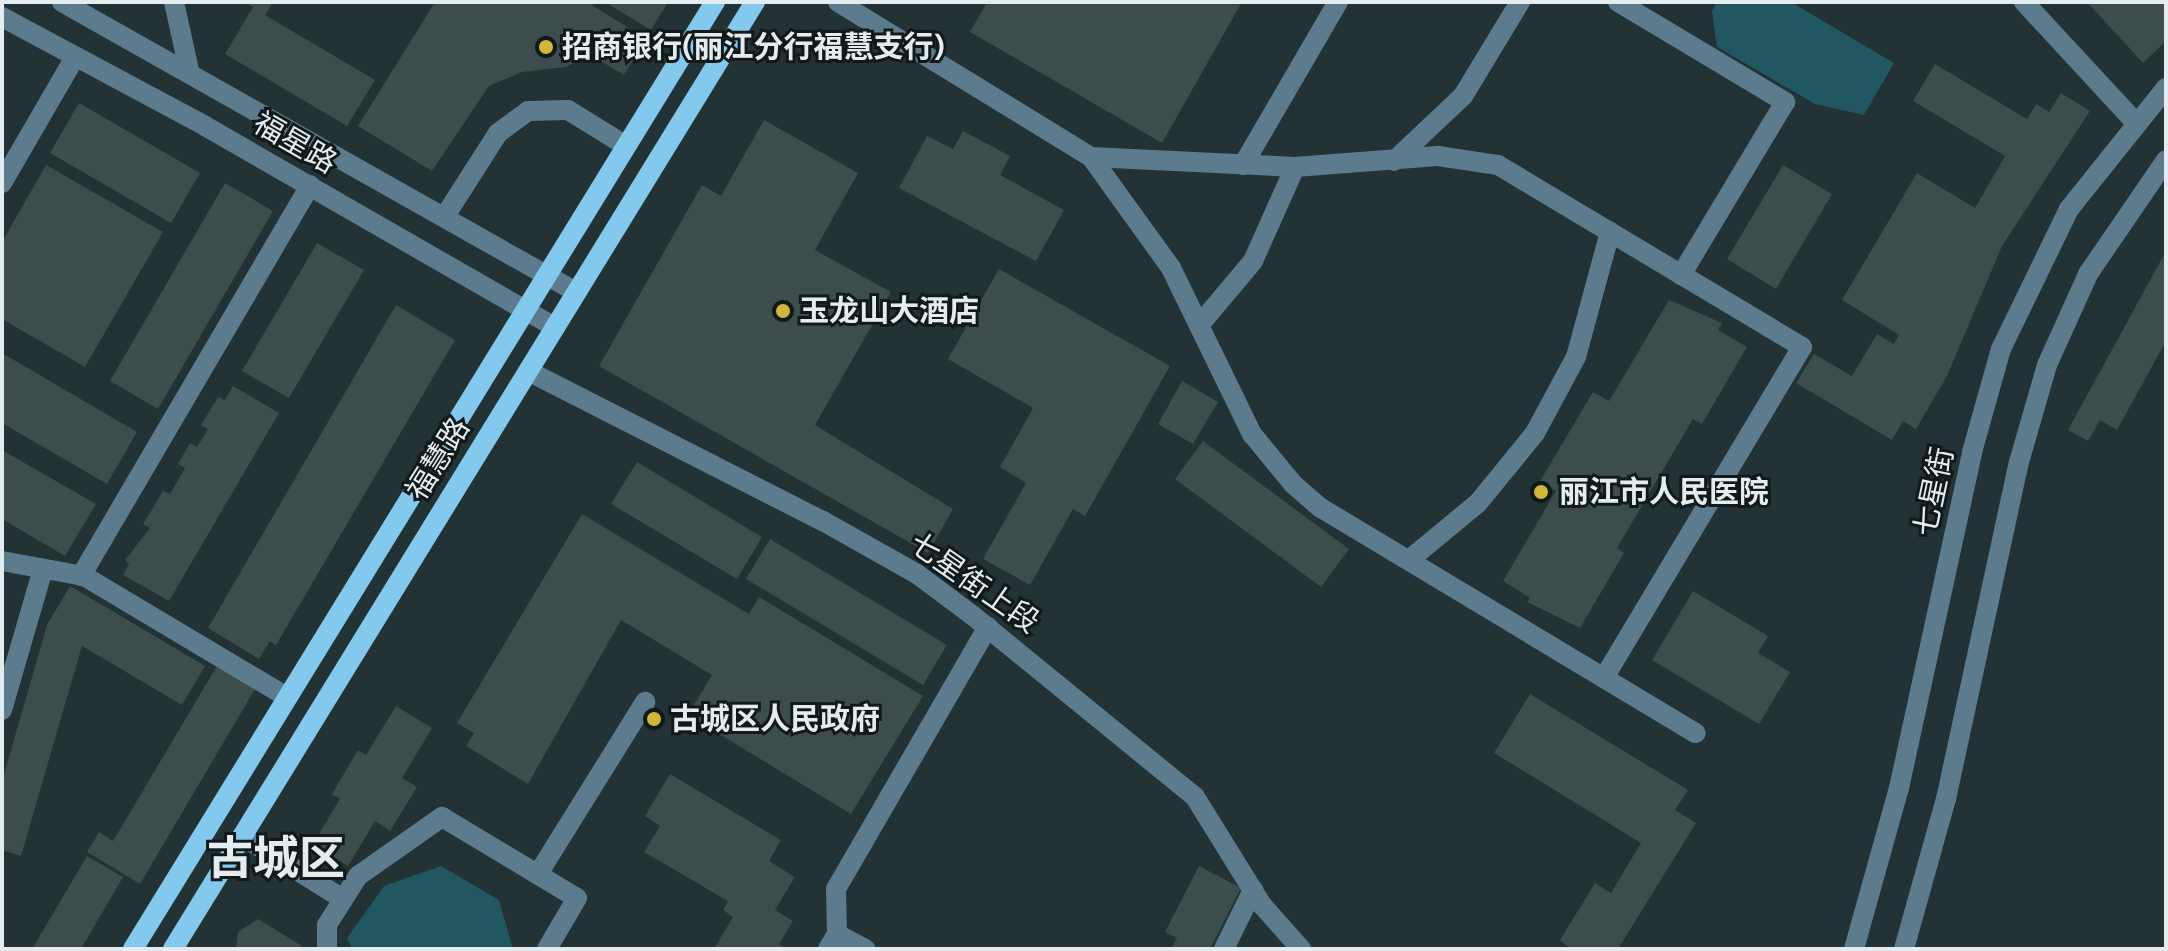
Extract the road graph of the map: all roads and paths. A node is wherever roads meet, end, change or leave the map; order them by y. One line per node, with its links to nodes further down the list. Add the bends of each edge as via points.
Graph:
1 (62, 2): 12 (street, 福星路)
2 (174, 2): 12 (street)
3 (715, 2): 15 (main road, 福慧路)
4 (755, 2): 27 (main road, 福慧路)
5 (838, 2): 16 (street)
6 (1338, 2): 19 (street)
7 (1520, 2): 18 (street, via 1463,96)
8 (1618, 2): 26 (street, via 1785,102)
9 (2024, 2): 14 (street)
10 (2, 17): 11 (street, 福星路)
11 (75, 57): 21 (street); 22 (street, 福星路)
12 (189, 70): 23 (street, 福星路)
13 (2166, 88): 14 (street, 七星街)
14 (2135, 122): 54 (street, 七星街, via 2069,209 2001,349 1978,426 1899,788)
15 (626, 146): 23 (street, via 568,110 528,111 498,133); 25 (main road, 福慧路)
16 (1091, 157): 19 (street); 29 (street, via 1147,230)
17 (2166, 160): 55 (street, via 2088,274 2047,365 2019,462 1953,771)
18 (1394, 161): 20 (street); 24 (street, via 1438,156 1498,165)
19 (1243, 165): 20 (street)
20 (1295, 167): 29 (street, via 1253,261)
21 (2, 183)
22 (310, 185): 28 (street, 福星路); 35 (street)
23 (445, 216): 25 (street, 福星路)
24 (1610, 232): 26 (street); 32 (street, via 1591,316 1542,420 1478,503)
25 (547, 275): 27 (street, 福星路); 28 (main road, 福慧路)
26 (1681, 275): 37 (street, via 1802,347)
27 (576, 292): 30 (main road, 福慧路)
28 (525, 310): 30 (street, 福星路); 38 (main road, 福慧路)
29 (1201, 323): 32 (street, via 1237,409 1268,457 1321,508)
30 (555, 327): 31 (main road, 福慧路)
31 (528, 371): 36 (street, 七星街上段, via 850,536 917,574); 42 (main road, 福慧路)
32 (1409, 560): 37 (street)
33 (2, 561): 34 (street)
34 (43, 569): 35 (street); 40 (street)
35 (81, 576): 38 (street)
36 (988, 627): 44 (street, 七星街上段, via 1195,797); 46 (street, via 836,889)
37 (1604, 678): 41 (street)
38 (287, 697): 47 (main road, 福慧路)
39 (645, 702): 43 (street)
40 (2, 710)
41 (1696, 733)
42 (242, 836): 45 (street); 48 (main road, 福慧路)
43 (538, 874): 45 (street, via 442,817 358,876); 50 (street, via 577,898)
44 (1253, 890): 52 (street); 53 (street, 七星街上段)
45 (343, 899): 49 (street, via 327,925)
46 (833, 942): 51 (street)
47 (133, 949)
48 (173, 949)
49 (327, 949)
50 (547, 949)
51 (865, 949)
52 (1224, 949)
53 (1301, 949)
54 (1854, 949)
55 (1904, 949)

